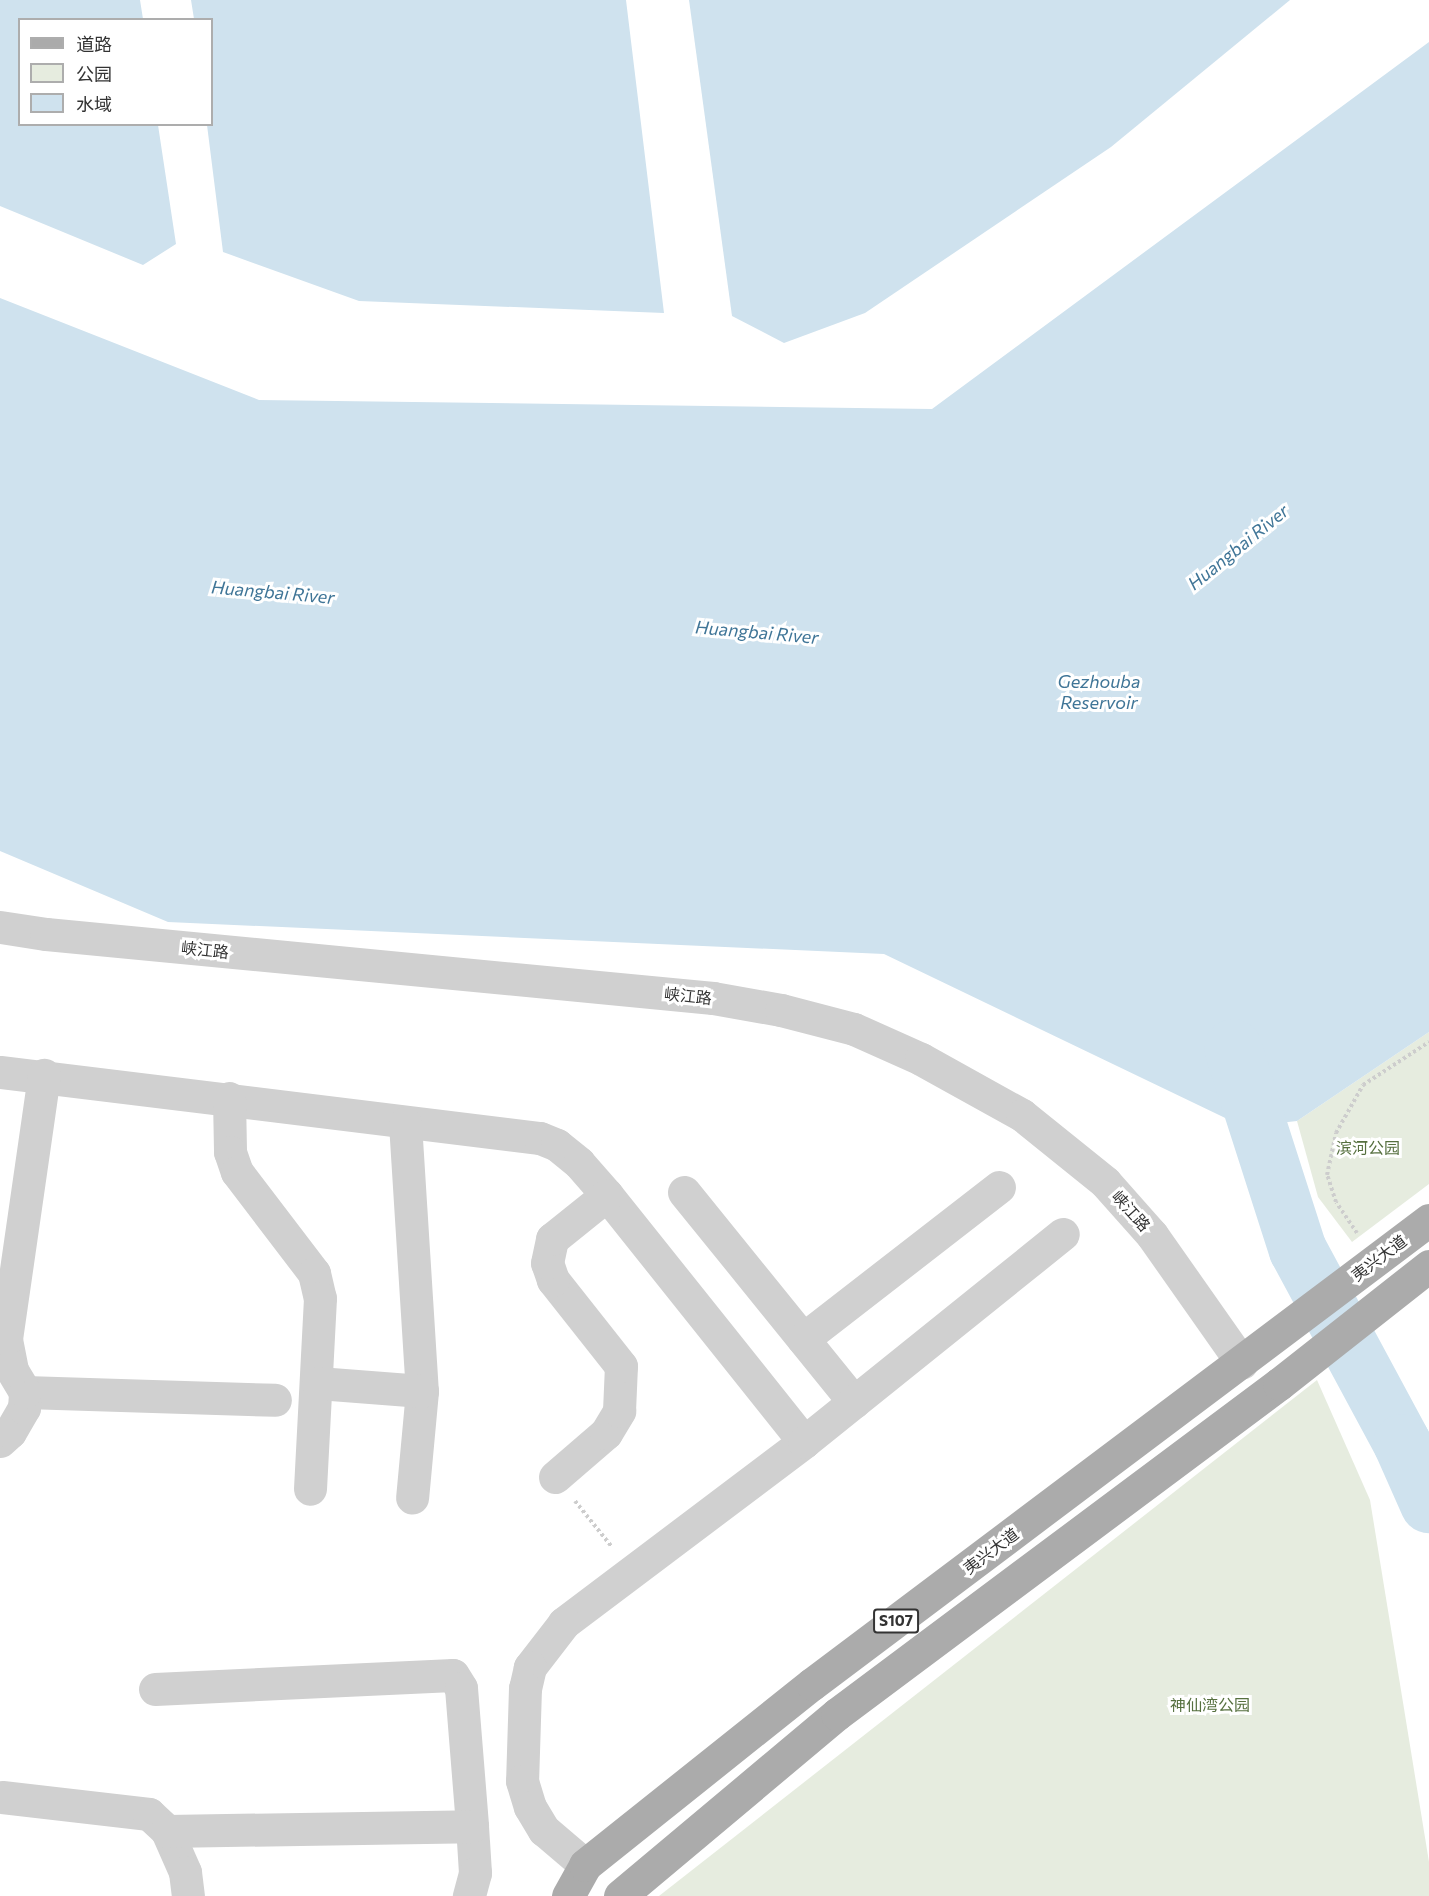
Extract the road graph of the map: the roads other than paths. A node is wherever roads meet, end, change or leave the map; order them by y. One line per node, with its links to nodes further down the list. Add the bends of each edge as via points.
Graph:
1 (0, 927): 13 (street, 峡江路, via 57,936 713,998 782,1010 854,1029 921,1059 1022,1115 1105,1182 1152,1235)
2 (0, 1072): 3 (street)
3 (44, 1075): 4 (street); 16 (street, via 6,1338 12,1371)
4 (229, 1098): 5 (street); 14 (street, via 230,1152 237,1172 314,1273 320,1298)
5 (405, 1123): 8 (street, via 540,1138 568,1152); 15 (street)
6 (999, 1187): 12 (street)
7 (684, 1192): 12 (street)
8 (607, 1195): 20 (street); 21 (street, via 552,1239 547,1263 553,1280 621,1366 620,1411 606,1433)
9 (1425, 1232): 13 (main road, 夷兴大道, via 1377,1260)
10 (1063, 1234): 18 (street)
11 (1429, 1266): 32 (main road, via 1279,1384 837,1714)
12 (803, 1339): 18 (street)
13 (1242, 1363): 28 (main road, 夷兴大道 / S107, via 812,1684)
14 (318, 1383): 15 (street); 22 (street)
15 (422, 1391): 23 (street)
16 (25, 1392): 17 (street); 19 (street, via 24,1408)
17 (275, 1400)
18 (854, 1402): 20 (street)
19 (0, 1441)
20 (804, 1442): 28 (street, via 550,1637 530,1667 525,1688 522,1781 530,1807 544,1830)
21 (555, 1477)
22 (310, 1489)
23 (412, 1498)
24 (155, 1689): 26 (street, via 453,1675 461,1688)
25 (2, 1797): 27 (street, via 149,1814)
26 (472, 1826): 27 (street); 30 (street, via 475,1874)
27 (167, 1831): 29 (street, via 185,1872)
28 (585, 1865): 31 (main road, 夷兴大道 / S107)
29 (188, 1896)
30 (469, 1896)
31 (568, 1896)
32 (620, 1896)

